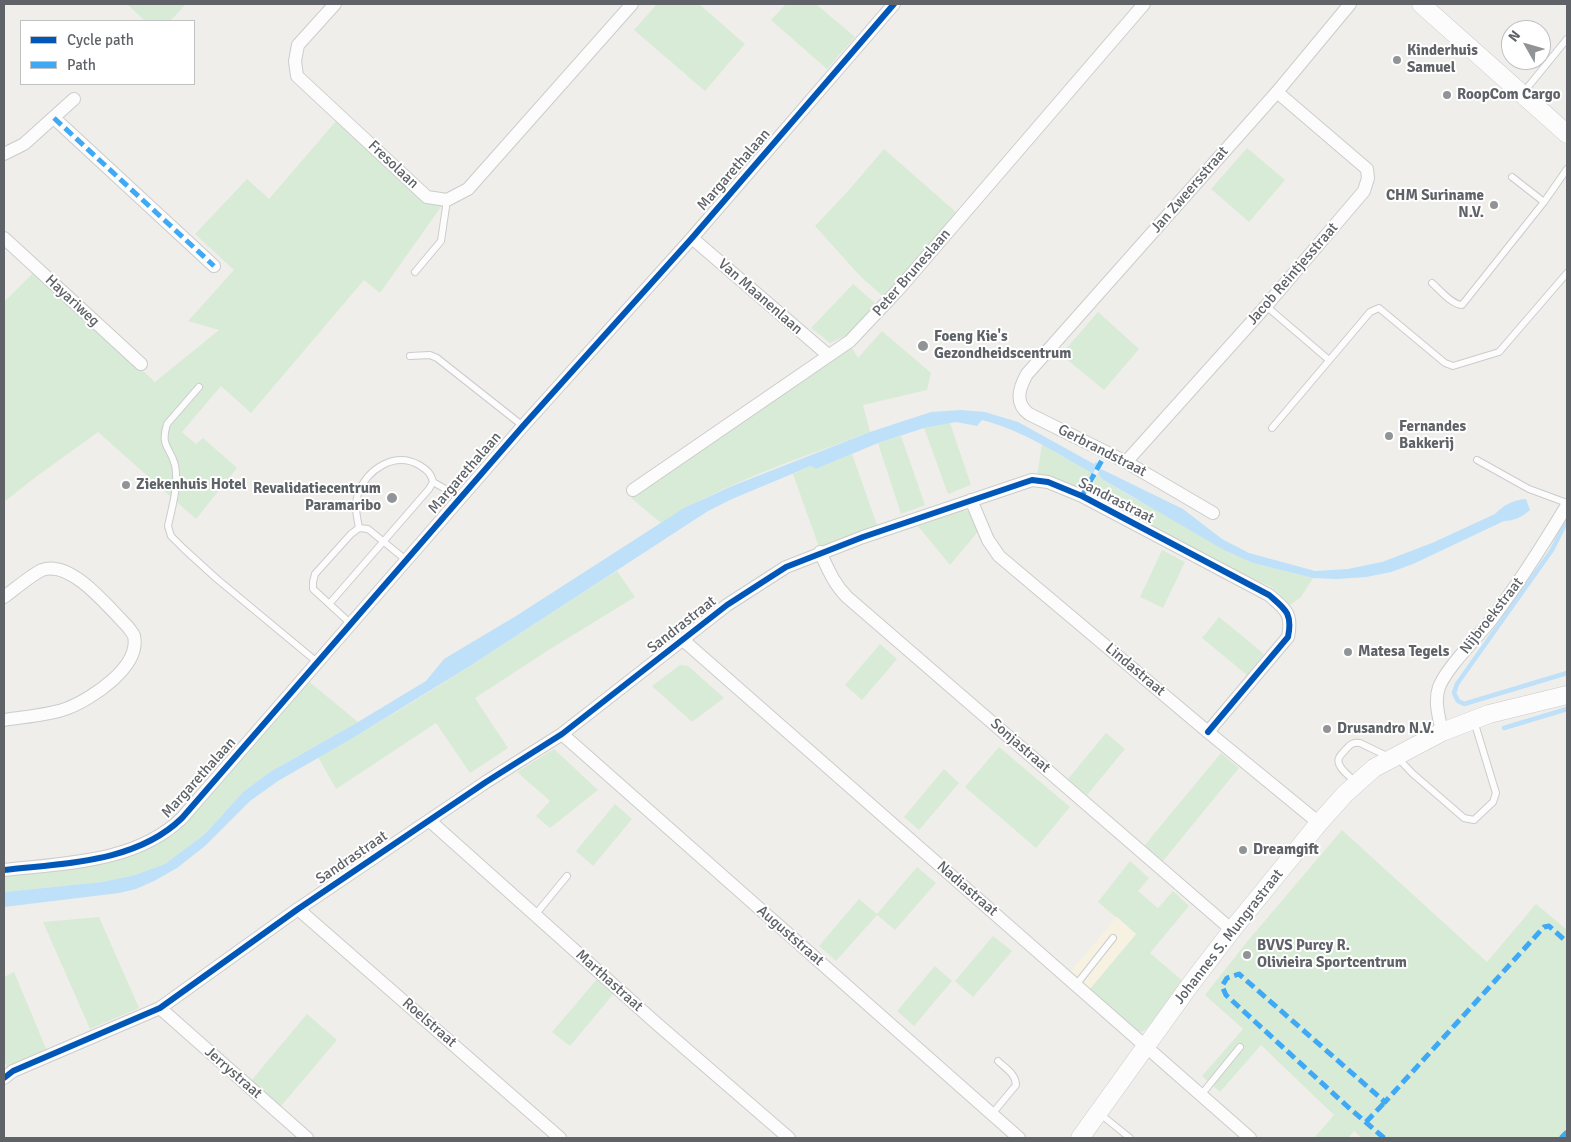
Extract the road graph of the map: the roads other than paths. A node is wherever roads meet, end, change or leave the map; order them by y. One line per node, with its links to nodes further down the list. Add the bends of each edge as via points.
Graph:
1 (335, 4): 16 (street, Fresolaan, via 298,45 297,76 427,197)
2 (632, 4): 16 (street, via 468,189)
3 (894, 4): 19 (street, Margarethalaan)
4 (1144, 4): 25 (street, Peter Bruneslaan, via 898,290 850,341)
5 (1350, 4): 8 (street, Jan Zweersstraat)
6 (1421, 4): 9 (street)
7 (1567, 39): 9 (lane)
8 (1277, 92): 24 (street, Jacob Reintjesstraat, via 1362,164 1367,169 1368,178 1364,191); 29 (street, Jan Zweersstraat)
9 (1522, 94): 12 (street)
10 (74, 99): 11 (street)
11 (54, 118): 13 (street, via 24,144); 20 (street)
12 (1565, 128)
13 (4, 154)
14 (1567, 169): 17 (lane)
15 (1512, 177): 17 (lane)
16 (447, 200): 21 (lane, via 442,240)
17 (1544, 202): 23 (lane, via 1462,305 1457,305)
18 (4, 238): 28 (street, Hayariweg)
19 (692, 238): 25 (street, Van Maanenlaan); 31 (street, Margarethalaan)
20 (214, 266)
21 (415, 272)
22 (1567, 274): 27 (lane, via 1499,352 1490,356 1453,366 1445,363 1379,308 1370,312)
23 (1432, 283)
24 (1266, 306): 27 (lane); 34 (street, Jacob Reintjesstraat)
25 (828, 355): 36 (street, Peter Bruneslaan)
26 (410, 356): 31 (lane, via 437,358)
27 (1329, 360): 32 (lane)
28 (141, 364)
29 (1027, 374): 34 (street, Gerbrandstraat, via 1019,402 1023,410)
30 (199, 387): 49 (lane, via 167,424 165,432 164,440 175,465 176,495 169,532 218,579)
31 (523, 426): 37 (street, Margarethalaan)
32 (1272, 428)
33 (1477, 460): 39 (lane, via 1529,489)
34 (1126, 462): 40 (street, Gerbrandstraat)
35 (433, 482): 37 (lane); 41 (lane, via 426,470 411,460 391,460 378,467 363,483 358,496); 42 (lane)
36 (632, 490)
37 (461, 498): 44 (street, Margarethalaan)
38 (971, 500): 43 (street, Sandrastraat); 53 (street, Lindastraat, via 988,540 999,556); 53 (street, Sandrastraat, via 1032,480 1048,482 1082,496 1269,595 1285,609 1291,624 1288,637)
39 (1567, 504): 54 (street, Nijbroekstraat, via 1529,568 1440,685 1436,699)
40 (1213, 513)
41 (359, 528): 42 (lane, via 368,529); 46 (lane, via 315,574 313,589)
42 (382, 542): 44 (lane); 46 (lane)
43 (820, 552): 48 (street, Sandrastraat, via 786,567 728,605); 64 (street, Sonjastraat, via 830,576 847,597)
44 (406, 560): 47 (street, Margarethalaan)
45 (4, 597): 51 (street, via 41,570 55,568 65,571 77,577 128,627 134,636 134,647 129,660 102,689 66,709)
46 (330, 603): 47 (lane)
47 (350, 623): 49 (street, Margarethalaan)
48 (683, 640): 55 (street, Sandrastraat); 66 (street, Nadiastraat)
49 (317, 662): 60 (street, Margarethalaan, via 170,830 126,851)
50 (1567, 695): 52 (street, Johannes S. Mungrastraat)
51 (4, 720)
52 (1474, 720): 54 (street, Johannes S. Mungrastraat); 56 (lane, via 1496,793 1493,802 1474,820 1464,818)
53 (1208, 732): 59 (street, Lindastraat)
54 (1442, 732): 56 (street, Johannes S. Mungrastraat)
55 (562, 734): 58 (street, Sandrastraat); 74 (street, Auguststraat)
56 (1394, 757): 57 (street, Johannes S. Mungrastraat); 57 (lane, via 1360,743 1351,744 1338,762)
57 (1357, 783): 59 (street, Johannes S. Mungrastraat)
58 (430, 821): 62 (street, Sandrastraat); 63 (street, Marthastraat)
59 (1319, 823): 64 (street, Johannes S. Mungrastraat)
60 (4, 870)
61 (567, 876): 63 (lane)
62 (298, 909): 67 (street, Sandrastraat); 76 (street, Roelstraat)
63 (535, 915): 77 (street, Marthastraat)
64 (1232, 930): 68 (street, Johannes S. Mungrastraat)
65 (1113, 938): 66 (lane)
66 (1076, 984): 68 (street, Nadiastraat)
67 (160, 1008): 71 (street, Sandrastraat, via 13,1071); 75 (street, Jerrystraat)
68 (1145, 1046): 72 (street, Nadiastraat); 73 (street, Johannes S. Mungrastraat)
69 (1240, 1047): 72 (lane)
70 (998, 1061): 74 (lane, via 1014,1076 1016,1085)
71 (4, 1078)
72 (1201, 1095): 81 (street, Nadiastraat)
73 (1098, 1112): 79 (street, Johannes S. Mungrastraat); 80 (lane)
74 (992, 1114): 78 (street, Auguststraat)
75 (307, 1138)
76 (560, 1138)
77 (789, 1138)
78 (1019, 1138)
79 (1080, 1138)
80 (1130, 1138)
81 (1250, 1138)

